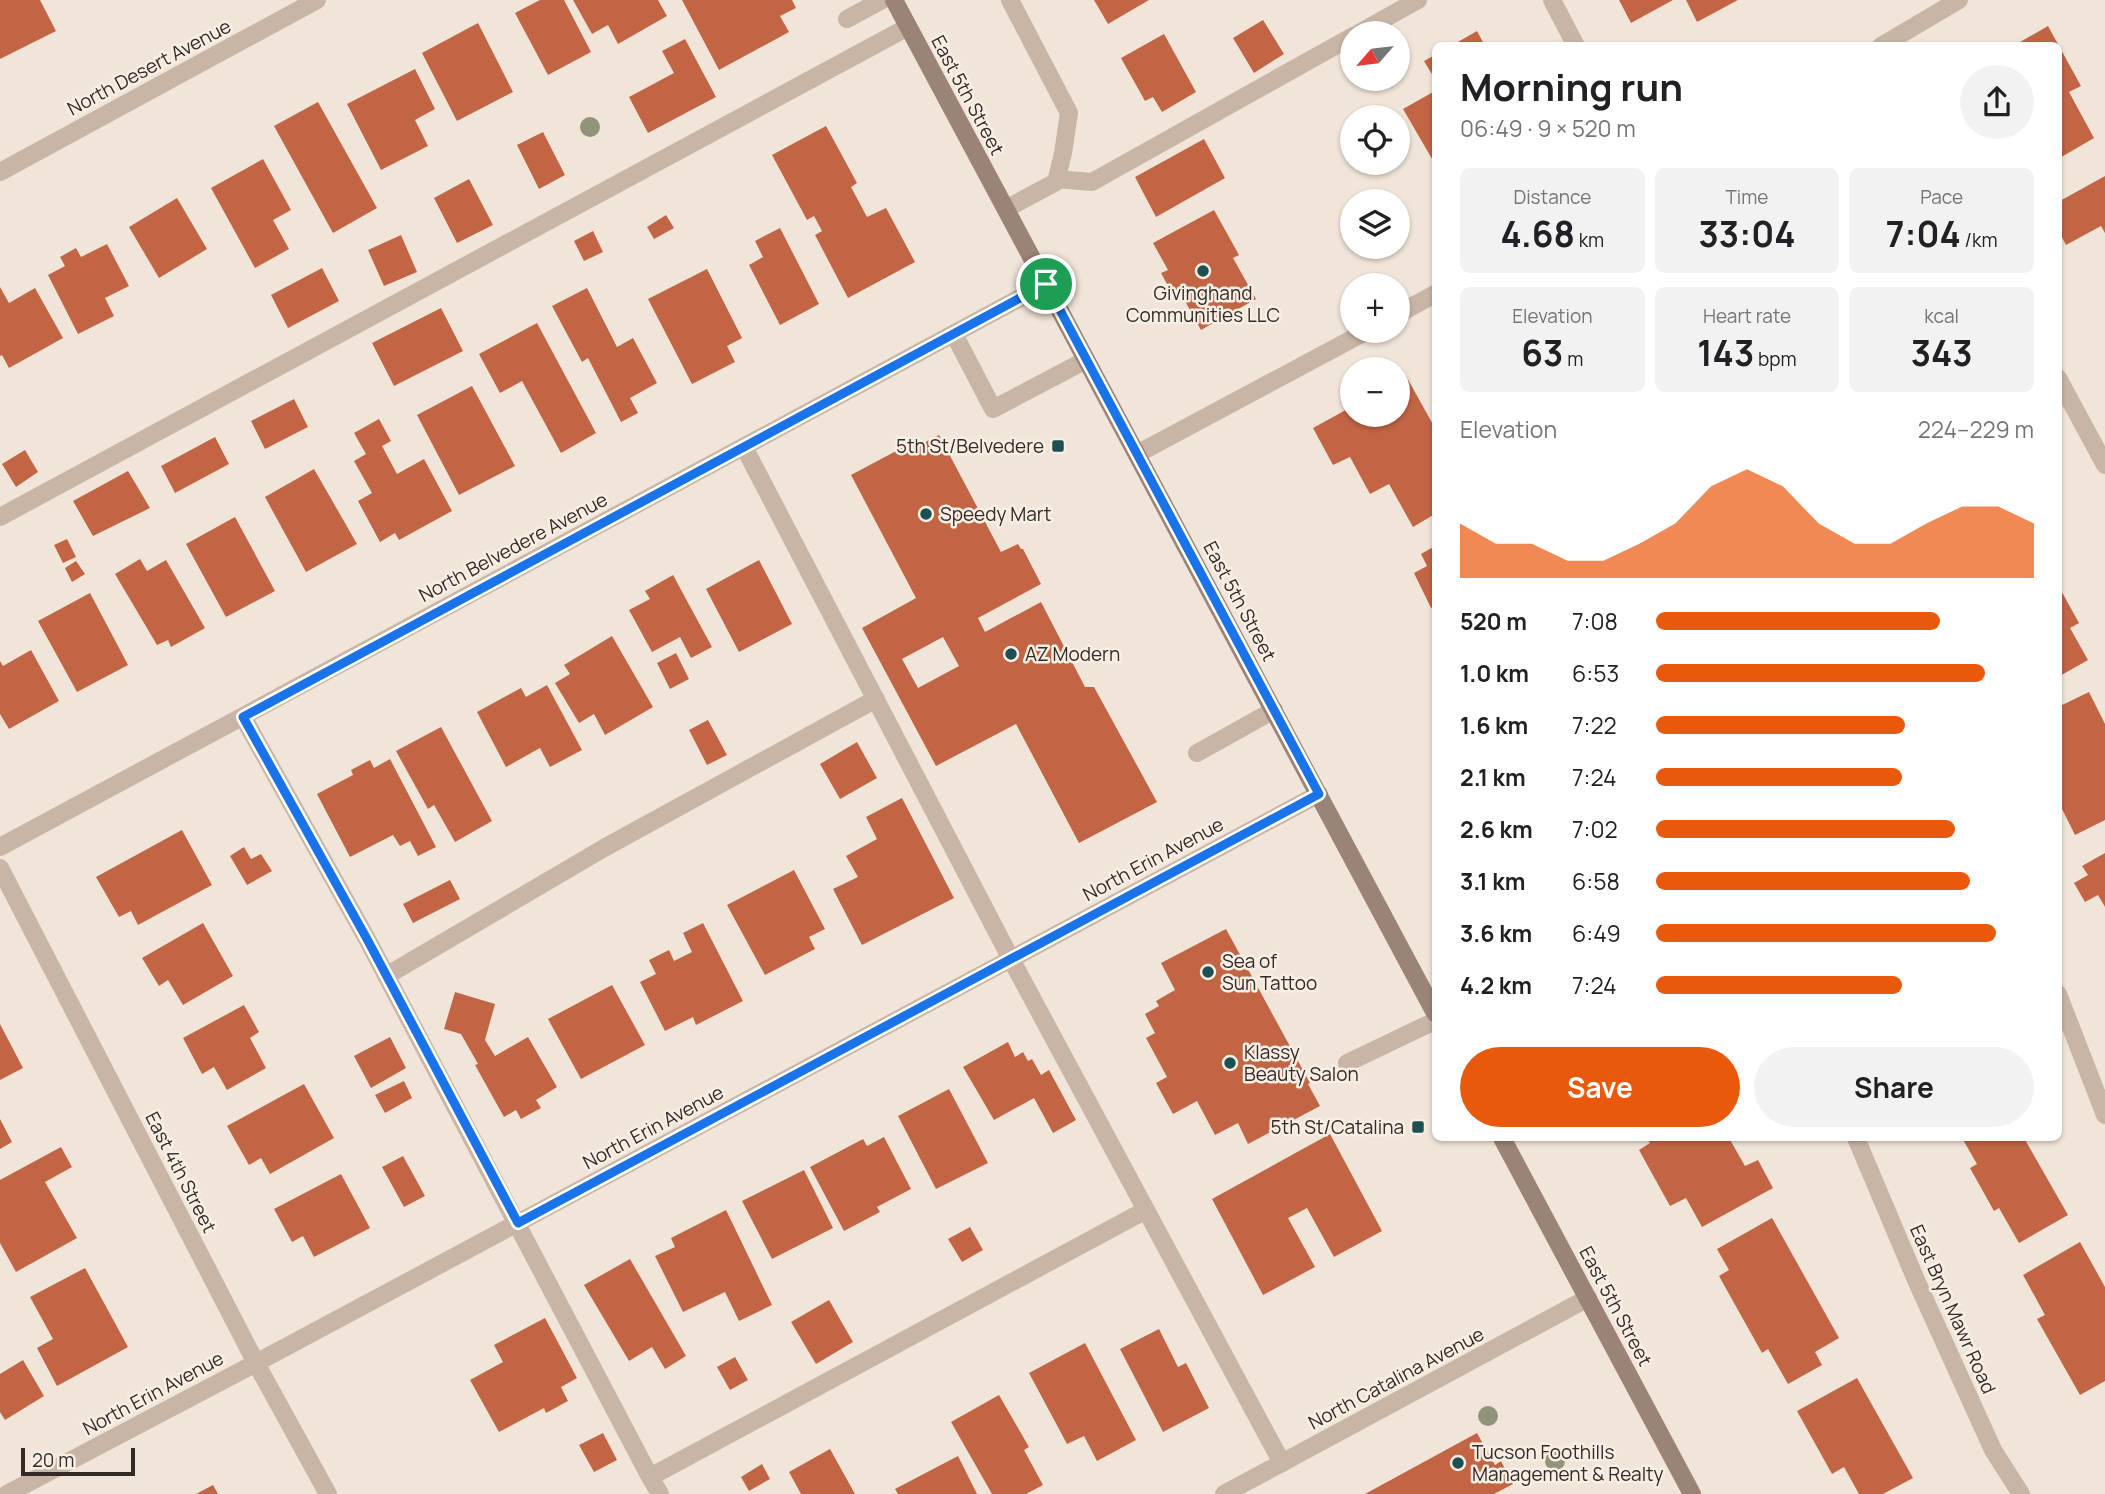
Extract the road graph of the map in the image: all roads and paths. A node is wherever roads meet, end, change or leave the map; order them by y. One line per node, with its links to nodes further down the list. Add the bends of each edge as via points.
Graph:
1 (317, 0): 14 (street, North Desert Avenue)
2 (882, 0): 8 (street)
3 (894, 0): 10 (street, East 5th Street)
4 (1010, 0): 15 (street, via 1069,113)
5 (1418, 0): 9 (street)
6 (1552, 0): 11 (street)
7 (1959, 0): 12 (street)
8 (847, 19)
9 (1380, 21)
10 (908, 27): 16 (street, East 5th Street); 27 (street)
11 (1574, 42)
12 (1888, 42)
13 (1340, 43): 15 (street, via 1092,182)
14 (0, 172)
15 (1057, 179): 16 (street)
16 (1006, 209): 17 (street, East 5th Street)
17 (1046, 284): 20 (street, North Belvedere Avenue); 22 (street, East 5th Street)
18 (1432, 296): 19 (street)
19 (1410, 308)
20 (954, 334): 22 (street, via 993,409); 24 (street, North Belvedere Avenue)
21 (1345, 343): 25 (street)
22 (1086, 360): 25 (street, East 5th Street)
23 (2062, 386): 26 (street)
24 (744, 447): 28 (street); 30 (street, North Belvedere Avenue)
25 (1137, 454): 29 (street, East 5th Street)
26 (2105, 465)
27 (0, 517)
28 (876, 699): 35 (street); 36 (street, via 604,848)
29 (1274, 710): 31 (street); 32 (street, East 5th Street)
30 (243, 717): 33 (street, North Belvedere Avenue); 36 (street)
31 (1197, 753)
32 (1319, 794): 35 (street, North Erin Avenue); 38 (street, East 5th Street)
33 (0, 847)
34 (0, 868): 47 (street, East 4th Street)
35 (1011, 959): 44 (street); 45 (street, North Erin Avenue)
36 (386, 976): 45 (street)
37 (2062, 1004): 41 (street)
38 (1432, 1007)
39 (1432, 1022): 40 (street)
40 (1348, 1063)
41 (2105, 1115)
42 (1504, 1141): 46 (street, East 5th Street)
43 (1857, 1141): 55 (street, East Bryn Mawr Road, via 1988,1438)
44 (1146, 1210): 48 (street); 49 (street)
45 (518, 1223): 47 (street, North Erin Avenue); 49 (street)
46 (1588, 1298): 48 (street, North Catalina Avenue); 54 (street, East 5th Street)
47 (256, 1363): 50 (street, North Erin Avenue); 51 (street, East 4th Street)
48 (1282, 1463): 53 (street, North Catalina Avenue)
49 (650, 1477): 52 (street)
50 (6, 1494)
51 (328, 1494)
52 (660, 1494)
53 (1224, 1494)
54 (1692, 1494)
55 (2021, 1494)

